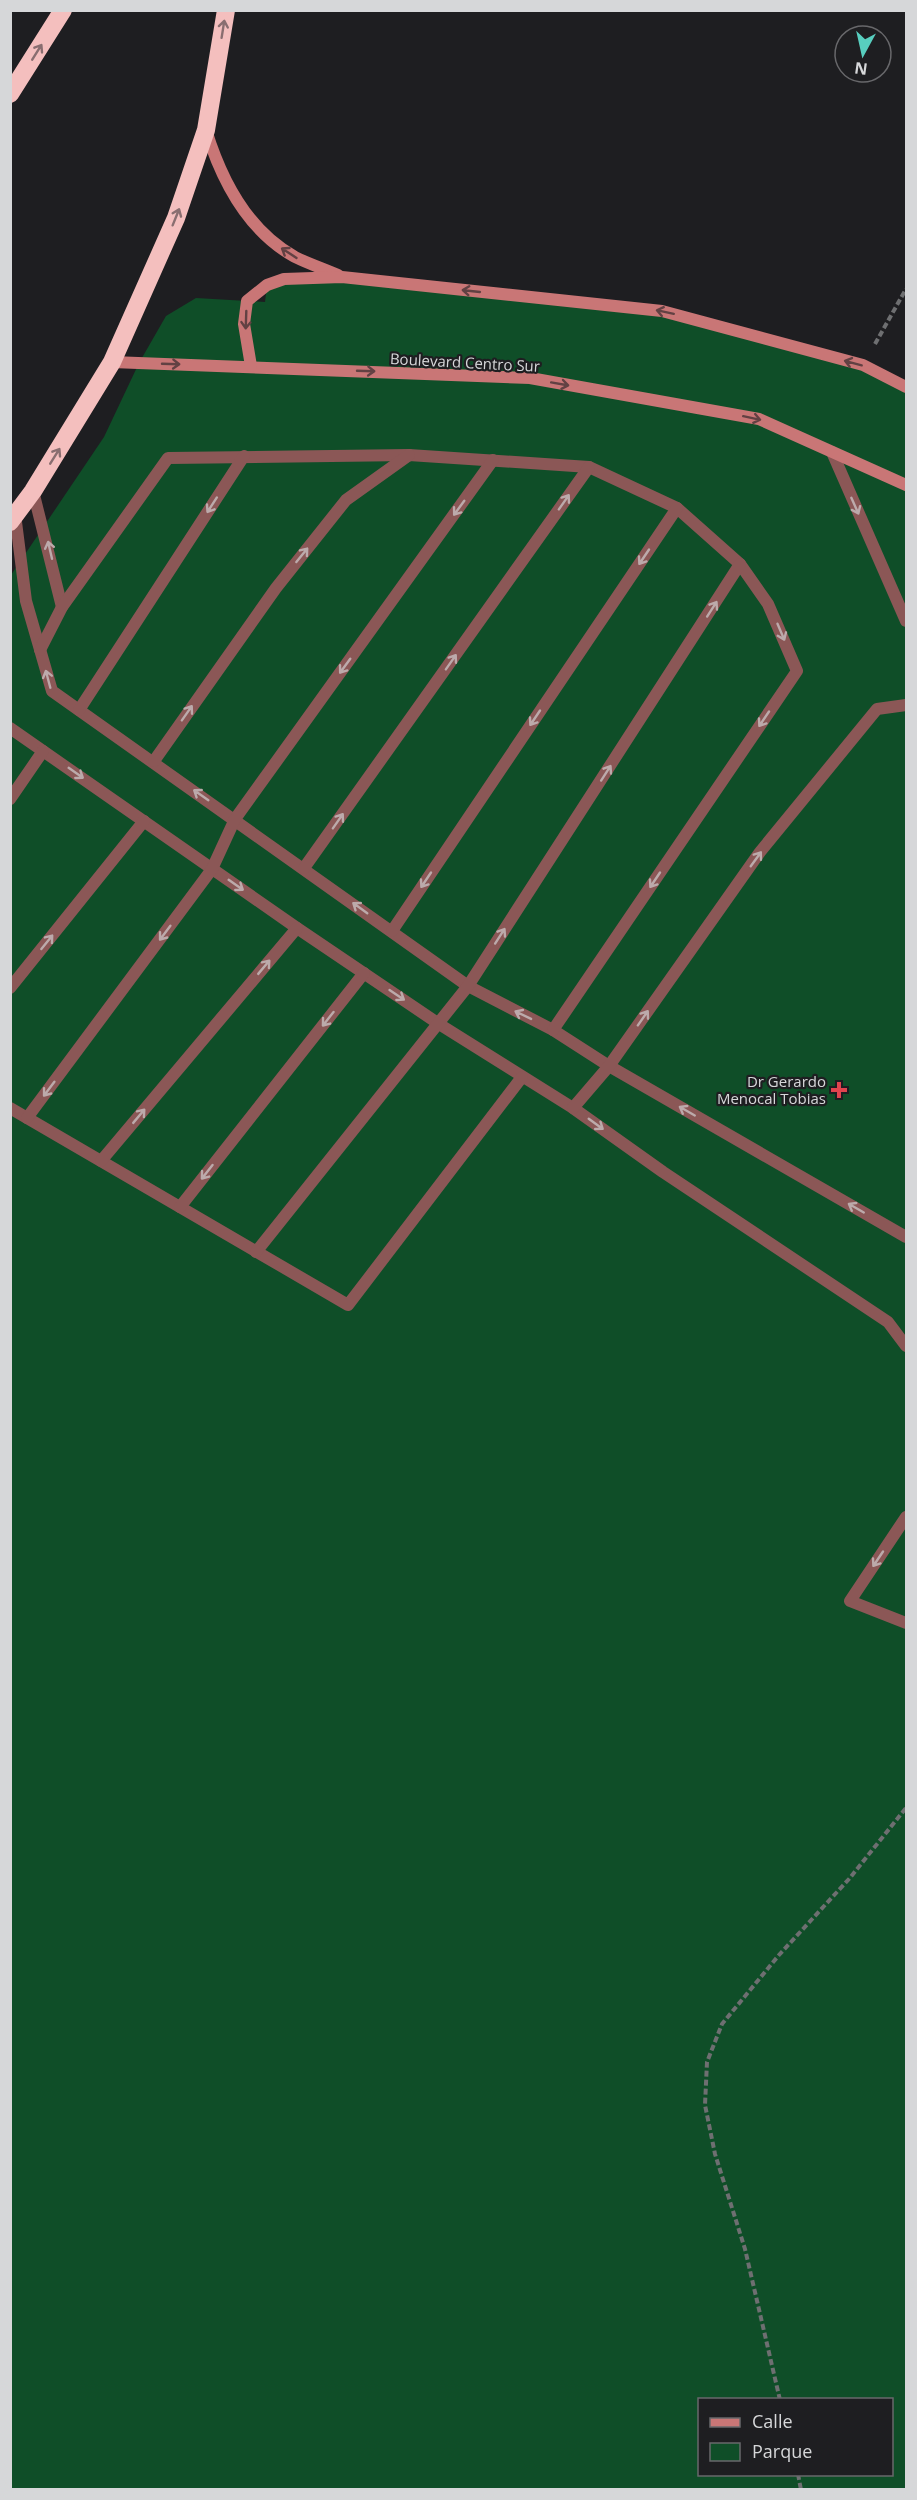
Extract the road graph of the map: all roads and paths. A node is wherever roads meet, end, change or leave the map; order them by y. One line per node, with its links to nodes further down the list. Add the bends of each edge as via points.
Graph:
1 (63, 10): 3 (highway, one-way to 1)
2 (226, 10): 4 (highway, one-way to 2)
3 (10, 94)
4 (206, 130): 5 (street, one-way to 4, via 295,257 256,226 216,161); 7 (highway, one-way to 4, via 176,218)
5 (342, 277): 8 (street, one-way to 5, via 662,311); 9 (street, one-way to 9, via 284,279 267,285 248,301 244,324)
6 (906, 289): 8 (path)
7 (112, 362): 9 (street, Boulevard Centro Sur, one-way to 9); 17 (highway, one-way to 7)
8 (863, 365): 10 (street)
9 (251, 366): 11 (street, Boulevard Centro Sur, one-way to 11, via 530,378 759,420)
10 (906, 387)
11 (832, 452): 16 (street, Boulevard Centro Sur); 22 (lane, one-way to 22)
12 (409, 455): 13 (lane); 14 (lane); 28 (lane, one-way to 12, via 276,588 346,500)
13 (244, 456): 21 (lane, via 168,458); 25 (lane, one-way to 25)
14 (493, 460): 15 (lane); 30 (lane, one-way to 30)
15 (589, 467): 18 (lane); 32 (lane, one-way to 15)
16 (906, 485)
17 (33, 491): 19 (highway); 21 (lane, one-way to 17)
18 (677, 508): 20 (lane); 35 (lane, one-way to 35)
19 (13, 518): 23 (lane, via 26,601)
20 (740, 564): 37 (lane, one-way to 20); 40 (lane, one-way to 40, via 768,604 797,671)
21 (62, 607): 23 (lane)
22 (906, 621)
23 (40, 650): 25 (lane, one-way to 23, via 52,691)
24 (906, 705): 41 (lane, one-way to 24, via 760,852 877,709)
25 (80, 710): 28 (lane)
26 (10, 728): 27 (lane)
27 (43, 751): 29 (lane); 31 (lane, one-way to 31)
28 (154, 761): 30 (lane, one-way to 28)
29 (10, 799)
30 (235, 819): 32 (lane); 33 (lane)
31 (144, 821): 33 (lane); 38 (lane, one-way to 31)
32 (304, 868): 35 (lane, one-way to 32)
33 (212, 869): 34 (lane, one-way to 34); 45 (lane, one-way to 45)
34 (297, 928): 36 (lane); 46 (lane, one-way to 34)
35 (392, 931): 37 (lane)
36 (364, 973): 39 (lane, one-way to 39); 47 (lane, one-way to 47)
37 (468, 986): 39 (lane); 40 (lane, one-way to 37)
38 (10, 988)
39 (439, 1024): 42 (lane); 49 (lane)
40 (553, 1030): 41 (lane)
41 (609, 1066): 44 (lane); 48 (lane, one-way to 41)
42 (522, 1077): 44 (lane); 49 (lane, via 348,1305)
43 (10, 1108): 45 (lane)
44 (573, 1108): 50 (lane, one-way to 50, via 888,1322)
45 (27, 1118): 46 (lane)
46 (101, 1161): 47 (lane)
47 (180, 1207): 49 (lane)
48 (906, 1237)
49 (256, 1252)
50 (905, 1340)
51 (906, 1517): 52 (lane, one-way to 52, via 850,1601)
52 (906, 1623)
53 (906, 1808): 54 (path, via 722,2024 707,2062 705,2105 715,2154 745,2249)
54 (780, 2398)

